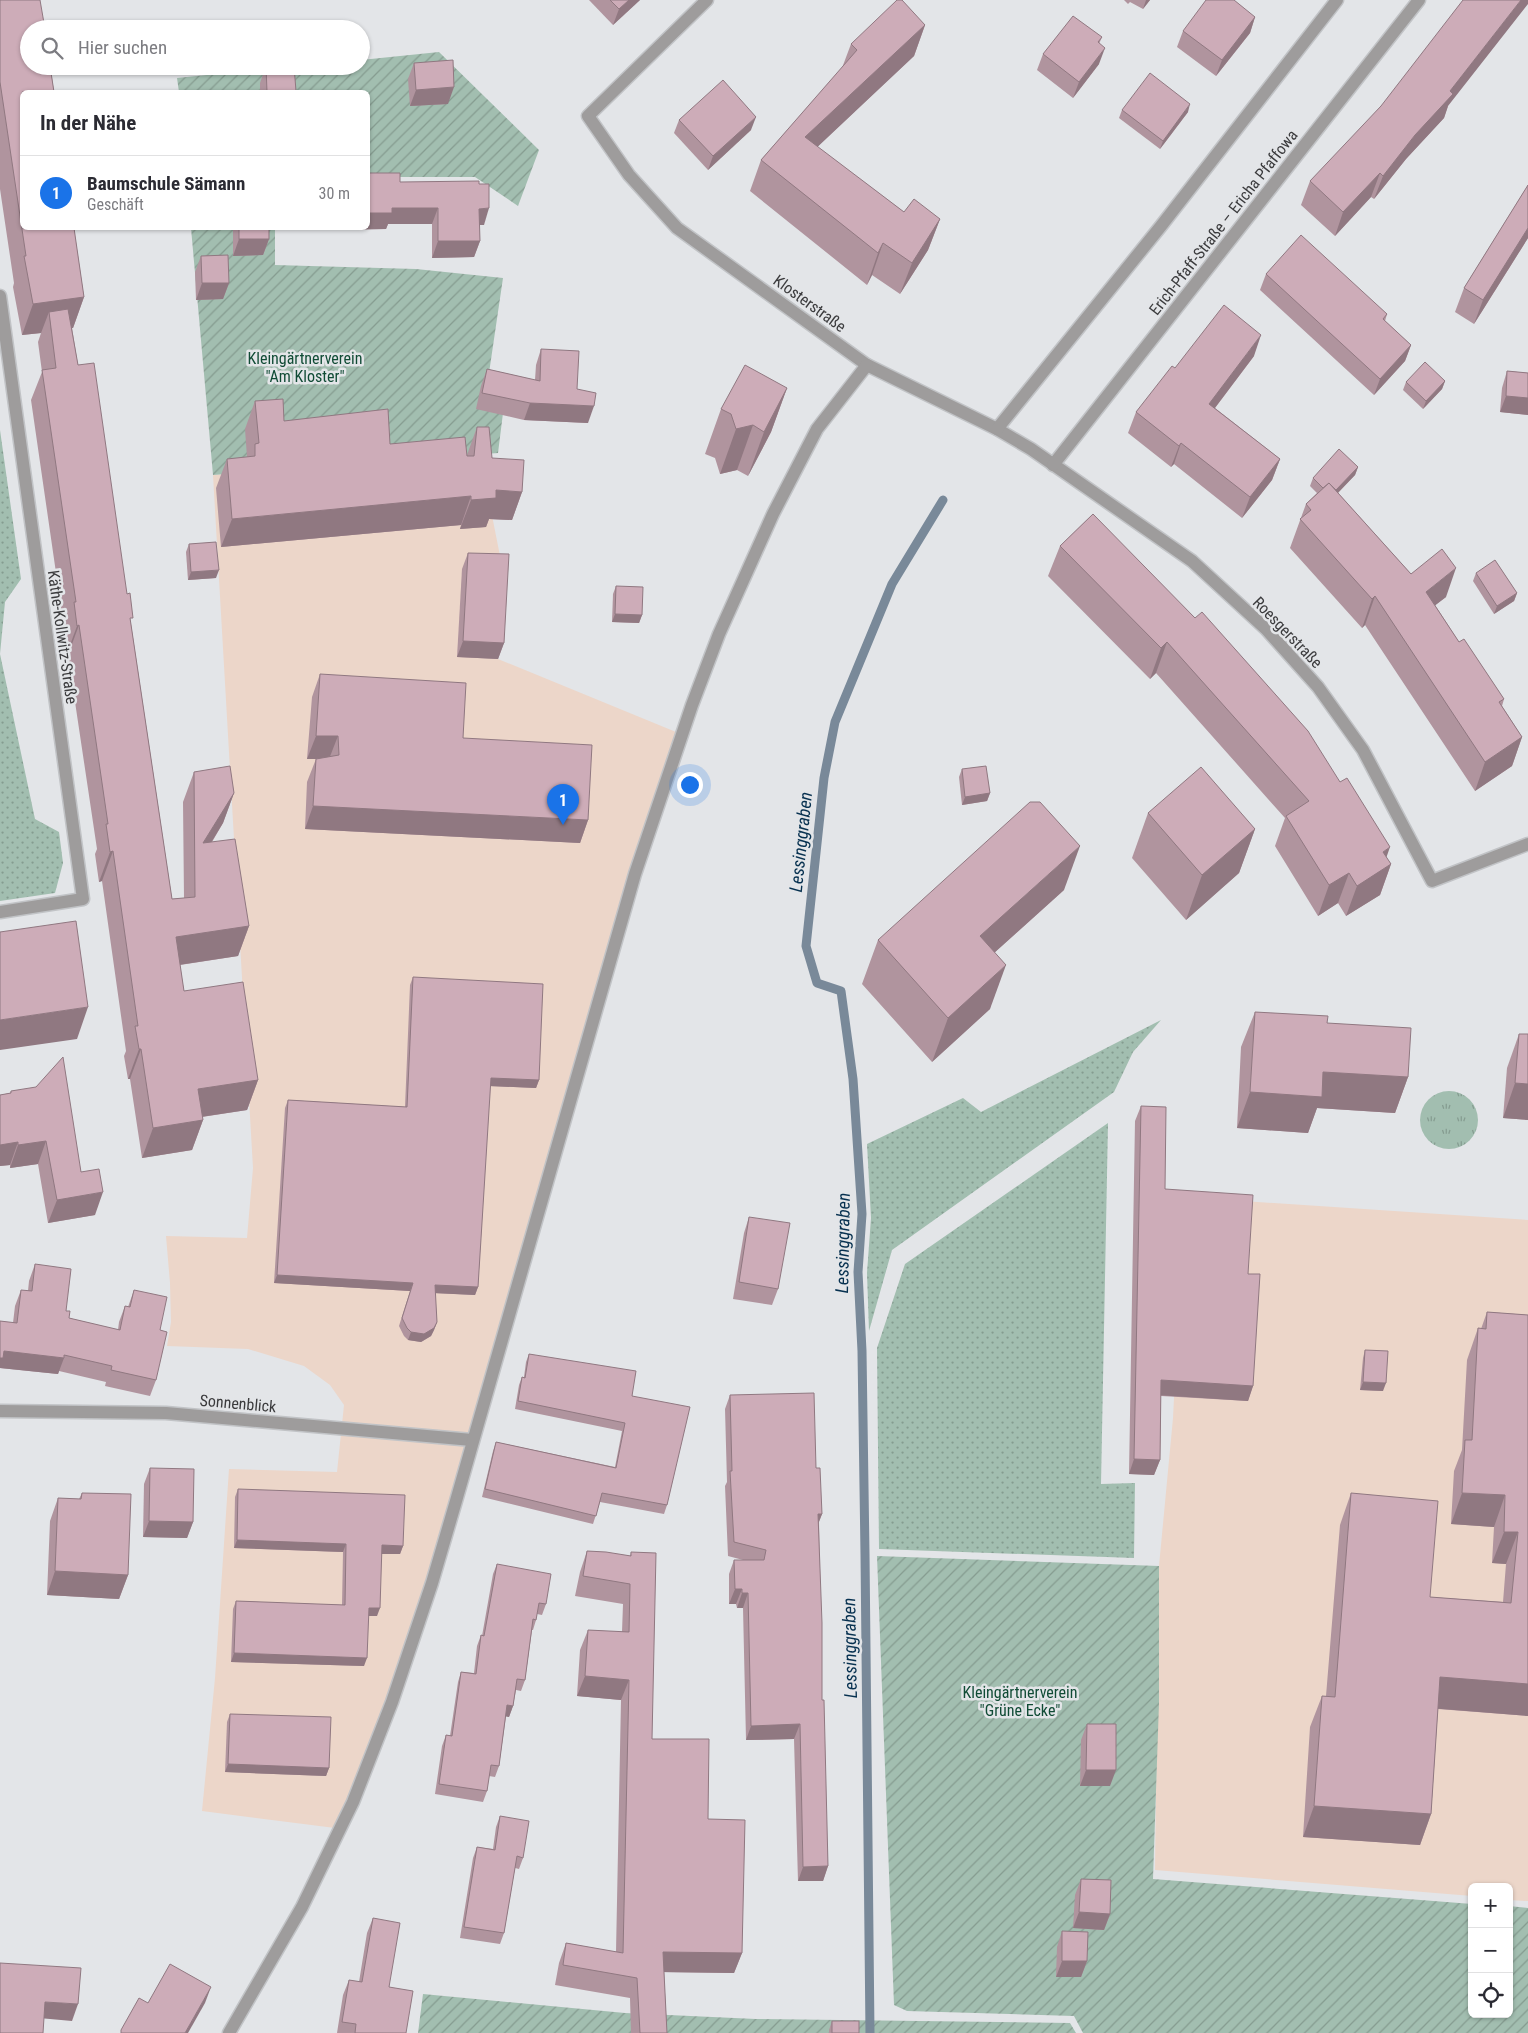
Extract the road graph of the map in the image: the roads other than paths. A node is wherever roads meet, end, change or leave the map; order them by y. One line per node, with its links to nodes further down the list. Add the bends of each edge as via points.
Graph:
1 (707, 0): 5 (street, Klosterstraße, via 588,116 630,175 677,228)
2 (1337, 0): 6 (street)
3 (1419, 0): 7 (street, Erich-Pfaff-Straße – Ericha Pfaffowa)
4 (0, 296): 9 (street, Käthe-Kollwitz-Straße, via 83,899)
5 (867, 365): 6 (street, Klosterstraße); 11 (street, via 818,429 809,446 723,626 692,704 635,874)
6 (997, 429): 7 (street, Klosterstraße)
7 (1054, 465): 8 (street, Roesgerstraße, via 1192,561 1266,629 1318,687 1363,750 1432,881)
8 (1528, 844)
9 (0, 912)
10 (0, 1411): 11 (street, Sonnenblick, via 166,1413)
11 (472, 1440): 12 (street, via 432,1583 392,1702 353,1802 302,1907)
12 (229, 2033)

